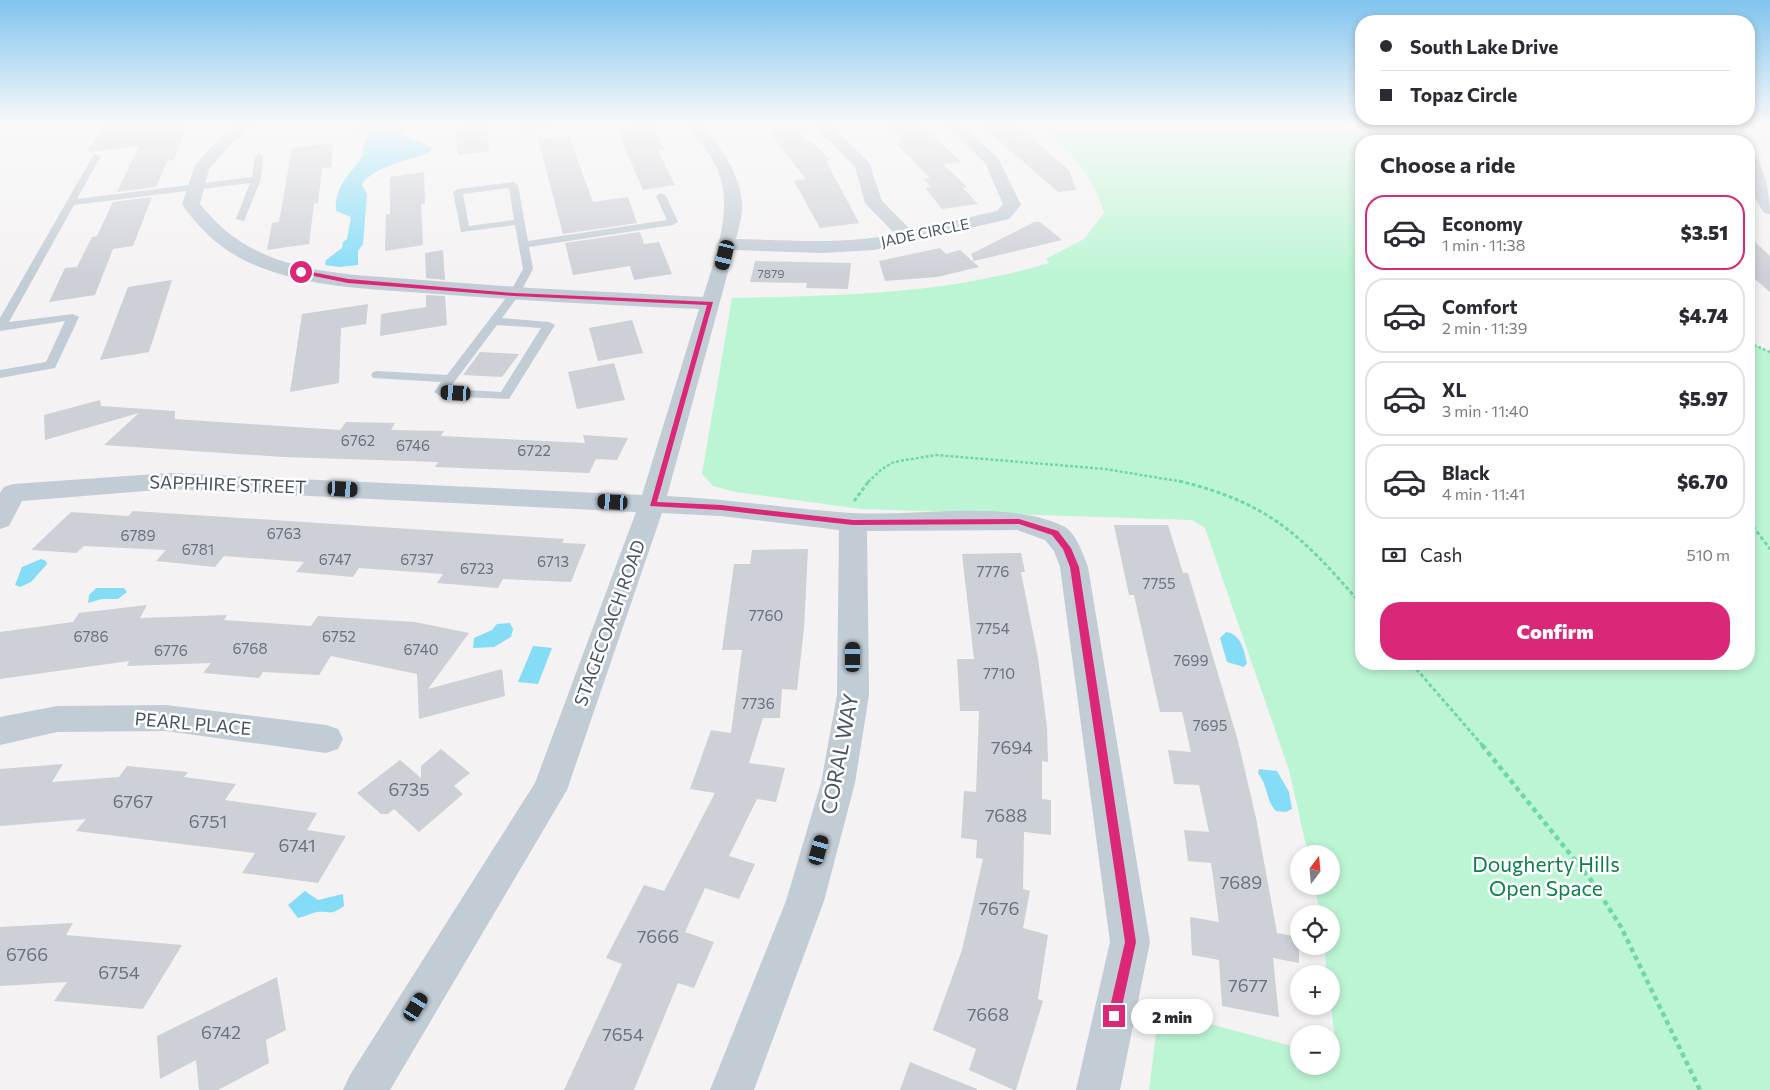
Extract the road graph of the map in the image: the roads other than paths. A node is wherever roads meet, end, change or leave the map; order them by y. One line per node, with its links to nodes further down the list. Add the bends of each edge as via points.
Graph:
1 (87, 174): 11 (lane)
2 (199, 174): 9 (street)
3 (257, 174): 8 (lane)
4 (727, 174): 16 (street, STAGECOACH ROAD, via 733,210)
5 (866, 174): 15 (street, via 874,203)
6 (998, 174): 15 (street, JADE CIRCLE, via 1012,205 1003,215)
7 (1755, 176): 12 (street)
8 (256, 179): 9 (lane); 13 (lane)
9 (196, 187): 11 (lane); 18 (street, via 192,204 209,228 243,252 285,268 348,281)
10 (661, 196): 17 (lane, via 673,222)
11 (70, 203): 21 (lane)
12 (1770, 209)
13 (241, 219)
14 (519, 222): 14 (lane, via 513,185 458,192 465,230); 17 (lane)
15 (908, 237): 16 (street, JADE CIRCLE, via 848,247)
16 (728, 244): 19 (street, STAGECOACH ROAD)
17 (523, 246): 18 (lane, via 528,269)
18 (514, 295): 19 (street); 20 (lane)
19 (710, 303): 25 (street, STAGECOACH ROAD)
20 (494, 321): 24 (lane); 24 (lane, via 549,325 505,396 440,392)
21 (0, 328): 22 (lane, via 73,317 50,365)
22 (0, 374)
23 (377, 375): 24 (lane)
24 (450, 379)
25 (652, 504): 26 (street, SAPPHIRE STREET, via 170,481 13,493); 27 (street, SAPPHIRE STREET, via 721,507); 30 (street, STAGECOACH ROAD, via 550,790)
26 (0, 520)
27 (853, 522): 31 (street, CORAL WAY, via 853,695 838,783 805,901); 32 (street, SAPPHIRE STREET, via 1019,522 1055,533 1067,548 1074,567 1130,942)
28 (0, 731): 29 (street, PEARL PLACE, via 57,719 166,718)
29 (326, 739)
30 (364, 1090)
31 (732, 1090)
32 (1098, 1090)

